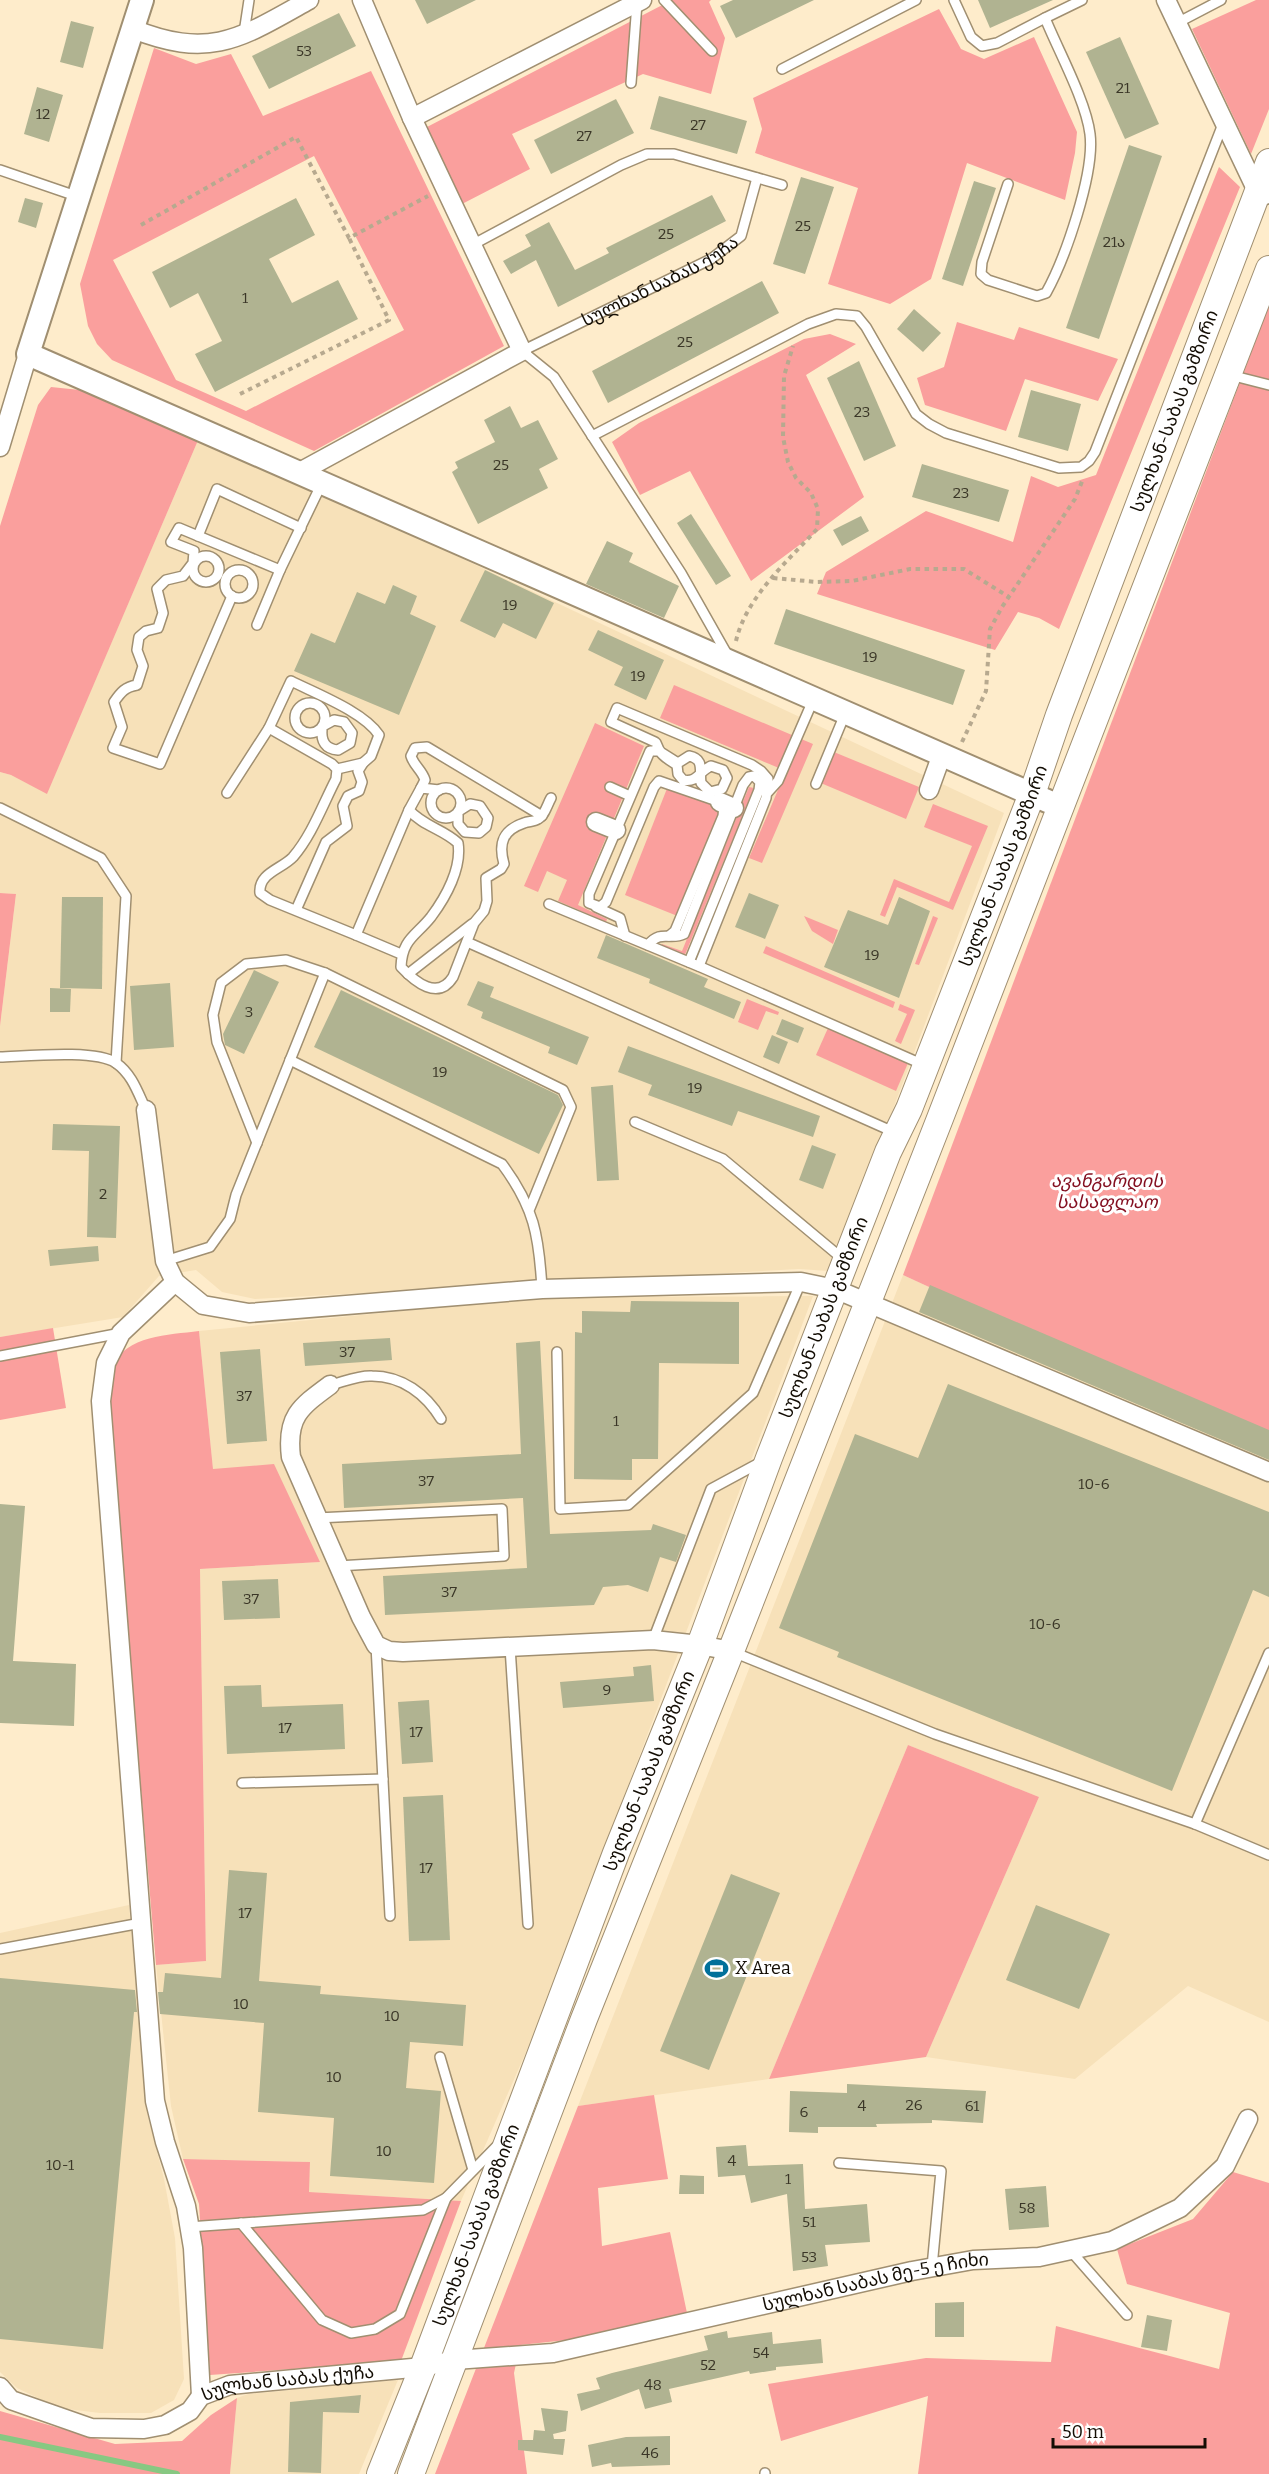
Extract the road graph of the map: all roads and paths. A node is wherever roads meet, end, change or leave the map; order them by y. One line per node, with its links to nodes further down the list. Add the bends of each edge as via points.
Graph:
1 (142, 0): 14 (street)
2 (249, 0): 15 (lane)
3 (309, 0): 15 (street)
4 (362, 0): 19 (street)
5 (664, 0): 16 (lane)
6 (916, 0): 17 (lane)
7 (954, 0): 12 (lane, via 971,37 982,46 997,43)
8 (1082, 0): 12 (lane)
9 (1166, 0): 13 (street)
10 (1221, 0): 13 (lane)
11 (640, 1): 18 (lane); 19 (street)
12 (1045, 18): 24 (lane, via 1086,116 1090,136 1087,176 1078,213 1046,293 1036,296 981,274)
13 (1177, 23): 20 (street)
14 (133, 29): 15 (street, via 162,40 205,45); 28 (street)
15 (244, 34)
16 (712, 51)
17 (782, 69)
18 (631, 82)
19 (412, 118): 26 (street)
20 (1224, 122): 27 (street); 41 (lane, via 1095,452)
21 (1269, 162): 27 (main road, სულხან-საბას გამზირი)
22 (0, 170): 28 (lane)
23 (757, 178): 25 (lane); 31 (lane, via 674,154 646,154); 34 (lane, სულხან საბას ქუჩა, via 741,236 711,259)
24 (1008, 184)
25 (782, 186)
26 (444, 187): 30 (path); 31 (street)
27 (1263, 194): 68 (main road, სულხან-საბას გამზირი, via 1059,715)
28 (79, 197): 35 (street)
29 (141, 225): 30 (path, via 296,137)
30 (349, 238): 38 (path, via 389,320)
31 (472, 245): 34 (street)
32 (1269, 269): 36 (main road, სულხან-საბას გამზირი)
33 (795, 330): 39 (lane); 41 (lane, via 836,314 857,316 916,414 929,424 946,433 1059,468); 47 (path, via 792,357 784,376 783,437 788,462 818,509 817,529)
34 (522, 351): 39 (lane, via 554,377); 42 (street, სულხან საბას ქუჩა)
35 (28, 354): 40 (street); 42 (street)
36 (1227, 375): 37 (lane); 72 (main road, სულხან-საბას გამზირი)
37 (1269, 385)
38 (240, 394)
39 (592, 436): 51 (lane, via 681,573)
40 (0, 447)
41 (1081, 467): 49 (path, via 1084,479 1075,499)
42 (298, 472): 43 (street)
43 (322, 483): 44 (lane); 51 (street)
44 (300, 528): 45 (lane, via 217,489); 46 (lane)
45 (198, 536): 46 (lane); 48 (lane, via 179,528 171,542 194,551 194,563 183,576 166,579 157,589 163,613 158,628 139,638 136,650 143,666 137,686 128,687 114,702 122,728 113,748 160,764)
46 (280, 570): 50 (lane)
47 (773, 578): 49 (path, via 852,581 910,569 964,569); 51 (path, via 750,607)
48 (232, 596)
49 (1009, 597): 58 (path, via 990,629 986,692)
50 (257, 625)
51 (731, 662): 52 (street)
52 (814, 698): 54 (street); 66 (lane, via 778,780)
53 (280, 705): 55 (lane); 56 (lane); 59 (lane, via 291,681 373,726 379,735 371,756)
54 (845, 712): 58 (street); 61 (lane)
55 (296, 713): 55 (lane, via 302,705 317,705 325,717 322,727 311,734 302,731 295,723)
56 (269, 728): 60 (lane); 67 (lane)
57 (657, 750): 57 (lane, via 678,763 688,756 697,759 700,775 695,780 683,780 677,765); 66 (lane, via 653,740 611,722 617,708 752,765 768,779); 69 (lane, via 648,754)
58 (948, 757): 65 (street); 68 (street)
59 (363, 763): 60 (lane); 81 (lane, via 358,771 362,782 359,791 348,796 343,806 347,826 326,842)
60 (337, 769): 81 (lane, via 336,779 303,844 291,859 267,874 259,887 270,900)
61 (816, 783)
62 (421, 788): 64 (lane); 74 (lane); 75 (lane, via 423,772 414,766 411,756 415,748 427,747)
63 (610, 788): 69 (lane)
64 (439, 790): 64 (lane, via 449,788 458,792 459,812 447,818 434,812 432,797)
65 (929, 790)
66 (768, 792): 78 (lane)
67 (227, 793)
68 (1032, 794): 72 (street); 95 (main road, სულხან-საბას გამზირი)
69 (630, 796): 77 (lane)
70 (550, 798): 75 (lane)
71 (727, 805): 78 (lane, via 746,780 753,776 758,779 759,790); 80 (lane, via 656,782 606,902); 85 (lane, via 675,931); 85 (lane, via 684,934)
72 (1061, 807): 107 (main road, სულხან-საბას გამზირი)
73 (0, 808): 94 (lane, via 101,858 126,896)
74 (409, 810): 83 (lane); 88 (lane, via 417,820 451,836 460,852 441,903 410,936)
75 (542, 816): 82 (lane, via 510,829 502,838 500,852 504,864 486,878 487,901)
76 (596, 822): 77 (street)
77 (616, 830): 80 (lane, via 589,894 589,903)
78 (725, 886): 89 (lane)
79 (549, 904): 84 (lane)
80 (596, 907): 84 (lane, via 620,918)
81 (296, 910): 83 (lane)
82 (474, 923): 86 (lane); 91 (lane)
83 (356, 935): 88 (lane)
84 (626, 936): 87 (lane)
85 (669, 936): 87 (lane, via 656,937)
86 (466, 942): 91 (lane, via 448,985 422,986); 98 (lane)
87 (648, 945): 89 (lane)
88 (401, 954): 91 (lane, via 401,967)
89 (694, 964): 95 (lane)
90 (325, 973): 93 (lane); 99 (lane, via 286,960 246,964 221,983 213,1015 217,1042); 100 (lane, via 563,1090 571,1107)
91 (408, 974)
92 (0, 1057): 94 (lane, via 98,1056)
93 (290, 1060): 99 (lane); 100 (lane, via 502,1164)
94 (116, 1063): 96 (lane, via 132,1080)
95 (926, 1066): 98 (main road, სულხან-საბას გამზირი)
96 (146, 1110): 101 (street)
97 (635, 1122): 102 (lane, via 723,1159)
98 (898, 1134): 102 (main road, სულხან-საბას გამზირი)
99 (257, 1143): 101 (lane, via 230,1219 210,1247)
100 (530, 1208): 105 (lane, via 540,1254)
101 (165, 1261): 103 (street)
102 (846, 1261): 106 (main road, სულხან-საბას გამზირი)
103 (175, 1282): 105 (street, via 203,1305 249,1313); 108 (street)
104 (801, 1282): 105 (street); 106 (street); 109 (lane, via 753,1393 628,1506 560,1509)
105 (542, 1288)
106 (836, 1289): 107 (street); 113 (main road, სულხან-საბას გამზირი)
107 (867, 1302): 114 (street); 121 (main road, სულხან-საბას გამზირი)
108 (121, 1333): 110 (lane); 128 (street, via 106,1363 101,1401)
109 (557, 1352)
110 (0, 1356)
111 (330, 1385): 112 (lane, via 371,1375 401,1380 431,1401); 115 (street, via 300,1407 291,1425 289,1443 291,1457)
112 (441, 1419)
113 (769, 1458): 117 (lane, via 711,1488); 119 (main road, სულხან-საბას გამზირი)
114 (1269, 1472)
115 (317, 1518): 116 (street); 116 (lane, via 502,1509 504,1556)
116 (338, 1566): 118 (street)
117 (653, 1640): 119 (street); 120 (street)
118 (376, 1645): 120 (street, via 403,1652); 123 (lane)
119 (700, 1645): 121 (street); 133 (main road, სულხან-საბას გამზირი)
120 (510, 1647): 129 (lane)
121 (731, 1651): 125 (lane, via 935,1734); 142 (main road, სულხან-საბას გამზირი, via 584,2019)
122 (1269, 1653): 125 (lane)
123 (383, 1779): 124 (lane); 127 (lane)
124 (243, 1783)
125 (1195, 1824): 126 (lane)
126 (1269, 1856)
127 (390, 1916)
128 (141, 1923): 130 (lane); 138 (street, via 155,2101)
129 (528, 1924)
130 (0, 1949)
131 (440, 2057): 135 (lane)
132 (1248, 2120): 139 (street, სულხან საბას მე-5 ე ჩიხი, via 1225,2166 1180,2208 1112,2241)
133 (509, 2134): 135 (lane); 143 (main road, სულხან-საბას გამზირი)
134 (839, 2163): 140 (lane, via 941,2171)
135 (473, 2170): 136 (lane)
136 (446, 2198): 137 (lane, via 423,2210); 137 (lane, via 400,2314 375,2329 351,2333 322,2320)
137 (241, 2223): 138 (lane)
138 (189, 2227): 145 (street)
139 (1070, 2250): 140 (street, სულხან საბას მე-5 ე ჩიხი, via 1039,2257 973,2260); 141 (lane)
140 (932, 2267): 142 (street, სულხან საბას მე-5 ე ჩიხი, via 554,2353)
141 (1127, 2315)
142 (455, 2360): 143 (street, სულხან საბას ქუჩა); 147 (main road, სულხან-საბას გამზირი)
143 (423, 2367): 145 (street, სულხან საბას ქუჩა, via 230,2385); 146 (main road, სულხან-საბას გამზირი)
144 (0, 2387): 145 (street, სულხან საბას ქუჩა, via 11,2400 91,2428 144,2429 165,2425 190,2411)
145 (201, 2396)
146 (380, 2474)
147 (411, 2474)

